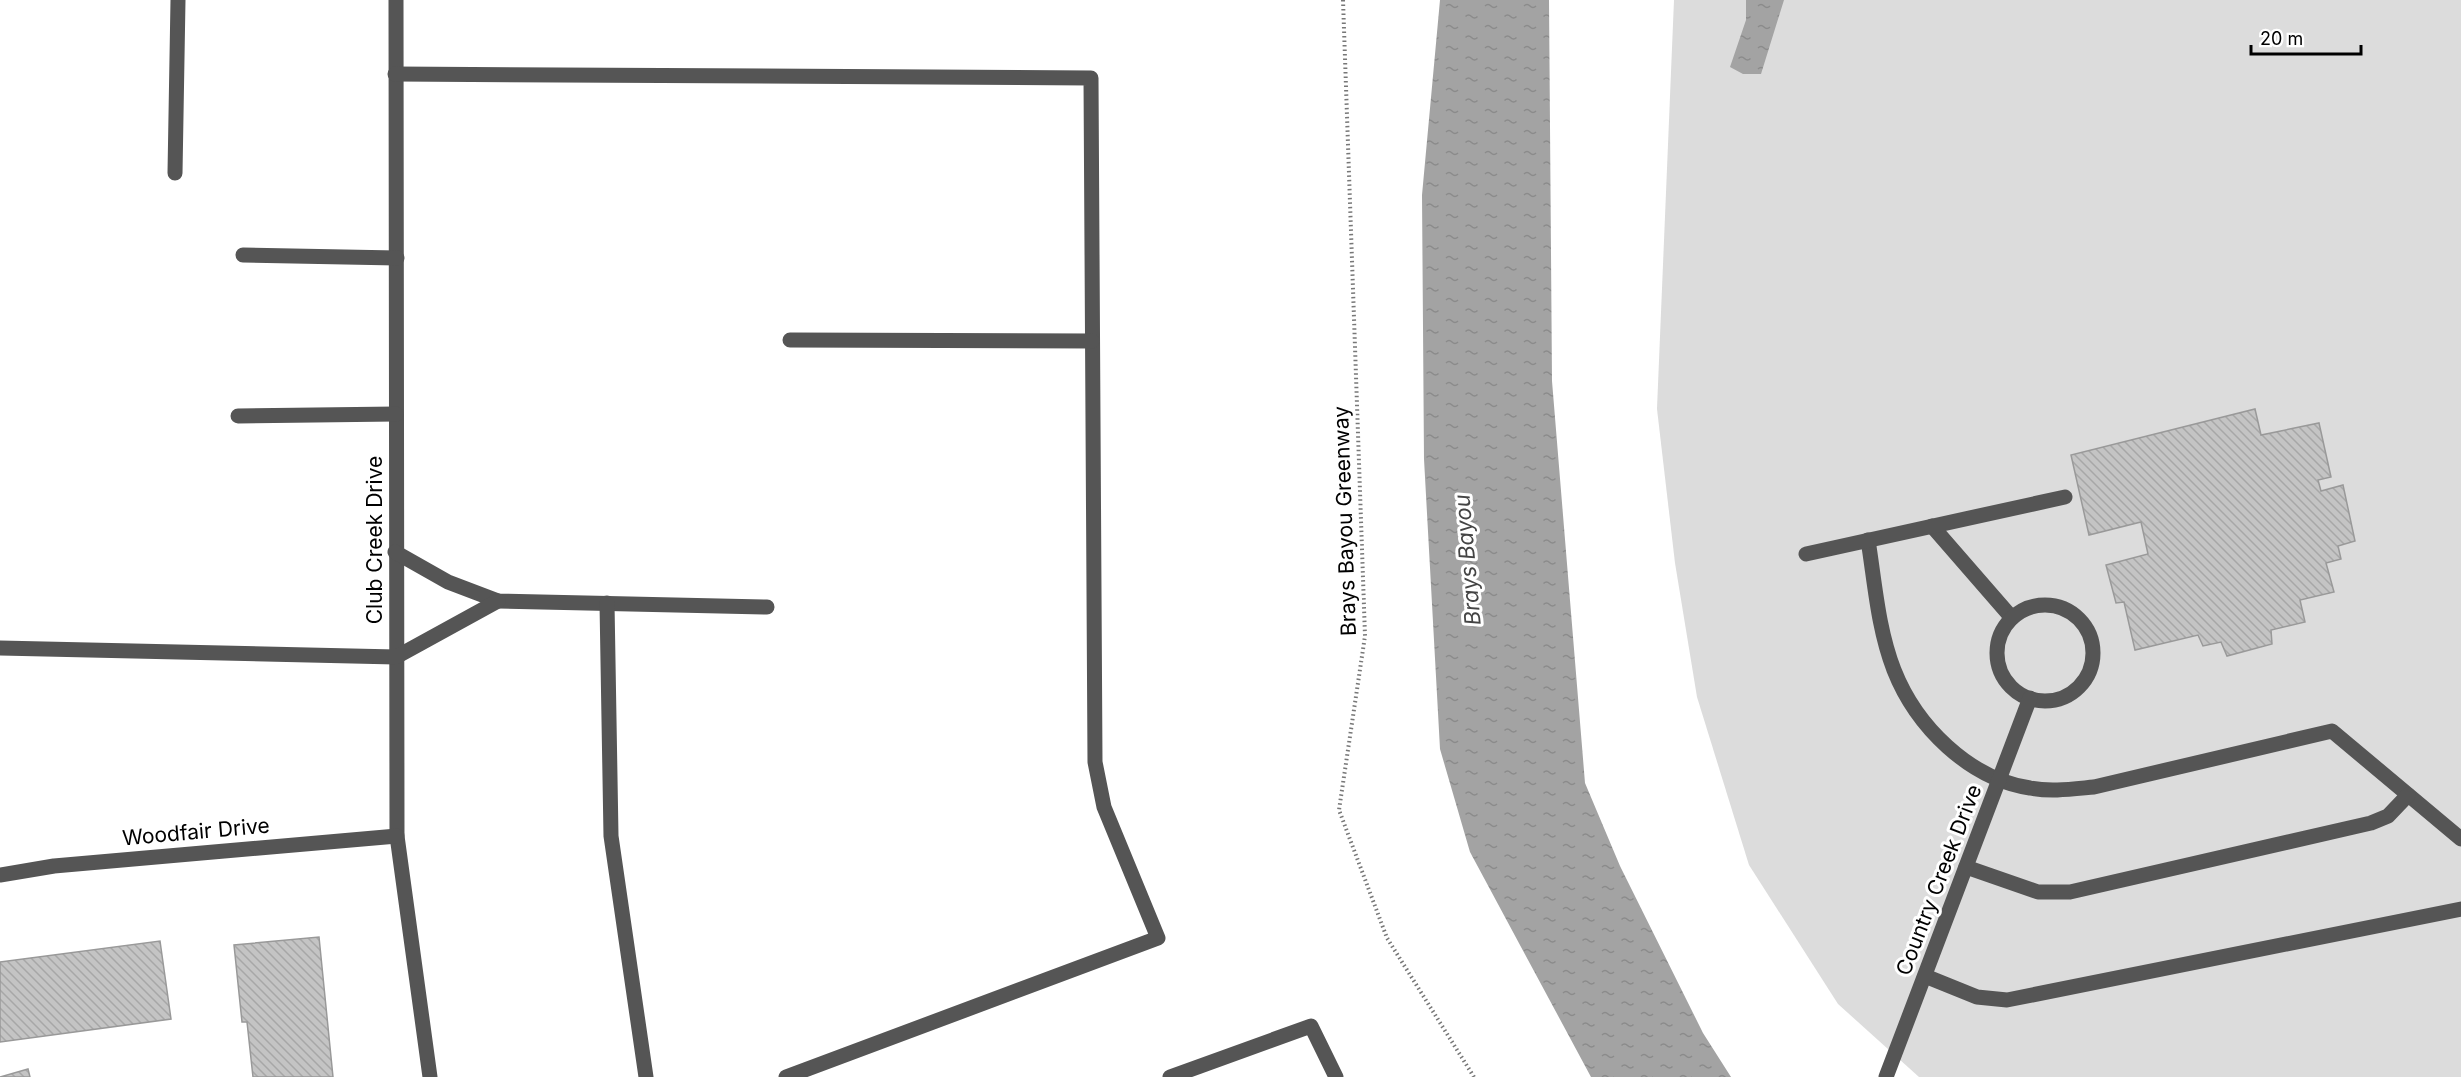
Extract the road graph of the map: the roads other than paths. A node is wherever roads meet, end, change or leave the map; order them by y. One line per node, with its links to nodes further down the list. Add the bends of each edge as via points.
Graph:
1 (178, 0): 4 (street)
2 (396, 0): 3 (street, Club Creek Drive)
3 (395, 74): 6 (street, Club Creek Drive); 8 (street, via 1091,78)
4 (176, 172)
5 (243, 255): 6 (street)
6 (397, 258): 9 (street, Club Creek Drive)
7 (790, 340): 8 (street)
8 (1092, 341): 33 (street, via 1095,762 1104,807 1158,938)
9 (396, 414): 10 (street); 14 (street, Club Creek Drive)
10 (238, 416)
11 (2065, 497): 12 (street)
12 (1932, 526): 13 (street); 19 (street)
13 (1868, 540): 15 (street); 23 (street, via 1886,645 1905,692 1922,717 1964,761)
14 (395, 552): 16 (street, via 448,582); 21 (street, Club Creek Drive)
15 (1806, 554)
16 (498, 601): 17 (street); 21 (street)
17 (607, 603): 18 (street); 32 (street, via 611,836)
18 (767, 607)
19 (2012, 618): 22 (street, via 2000,636 1999,666 2005,681); 22 (street, via 2033,606 2063,608 2078,617 2093,645 2090,669 2077,690 2046,701)
20 (0, 648): 21 (street)
21 (396, 657): 25 (street, Club Creek Drive)
22 (2030, 698): 23 (street, Country Creek Drive)
23 (1999, 779): 24 (street, via 2028,788 2094,787 2332,731); 27 (street, Country Creek Drive)
24 (2408, 795): 26 (street); 27 (street, via 2388,816 2371,823 2070,892 2038,892)
25 (397, 836): 28 (street, Woodfair Drive, via 54,866); 31 (street, Club Creek Drive)
26 (2461, 840)
27 (1966, 867): 30 (street, Country Creek Drive)
28 (0, 875)
29 (2461, 909): 30 (street, via 2007,1000 1977,997)
30 (1925, 976): 36 (street, Country Creek Drive)
31 (430, 1077)
32 (646, 1077)
33 (786, 1077)
34 (1170, 1077): 35 (street, via 1311,1026)
35 (1336, 1077)
36 (1886, 1077)

